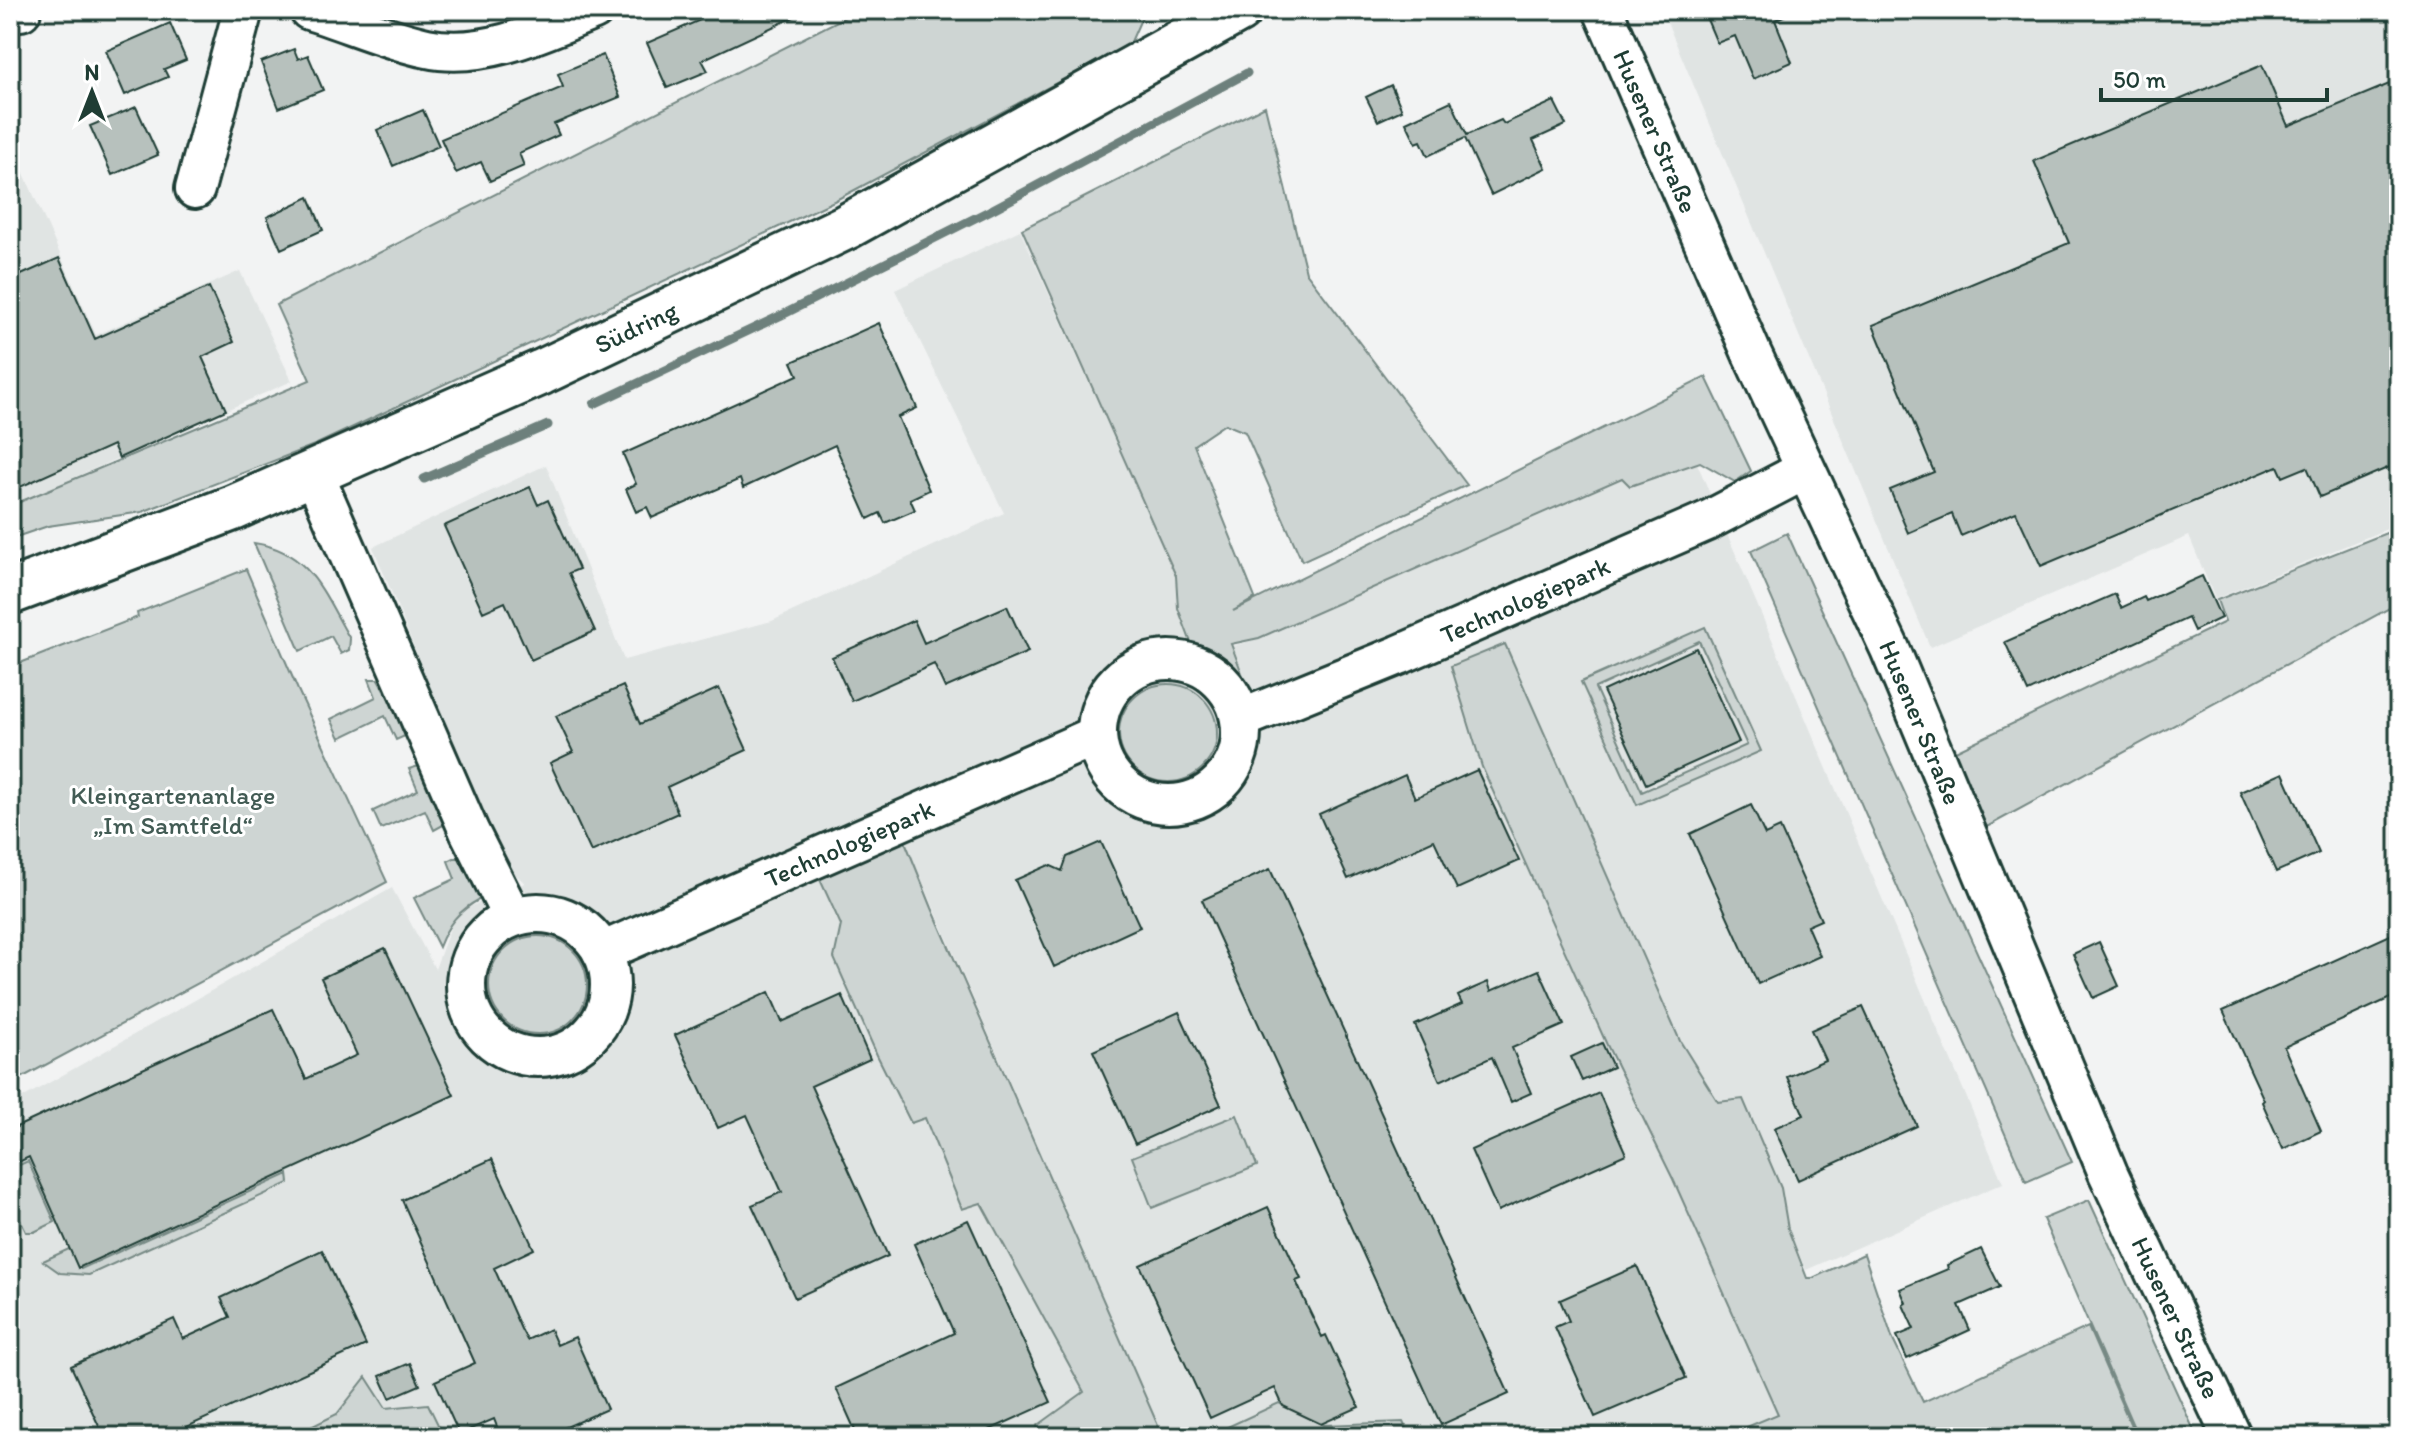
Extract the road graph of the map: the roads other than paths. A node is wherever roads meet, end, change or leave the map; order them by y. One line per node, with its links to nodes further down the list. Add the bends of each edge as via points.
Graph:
1 (243, 10): 6 (street)
2 (309, 10): 3 (street, via 429,49 470,50 510,42)
3 (594, 10)
4 (1239, 10): 8 (main road, Südring, via 846,227)
5 (1603, 10): 7 (street, Husener Straße)
6 (195, 189)
7 (1805, 470): 10 (street, Technologiepark, via 1707,521); 14 (street, Husener Straße, via 1890,649 2108,1173)
8 (314, 474): 9 (main road, Südring); 12 (street, via 469,831)
9 (10, 592)
10 (1241, 719): 11 (street, via 1221,681 1201,666 1161,659 1117,680 1100,707); 11 (street, via 1237,759 1208,794 1172,805 1147,802 1119,786 1101,761)
11 (1095, 736): 13 (street, Technologiepark)
12 (512, 917): 13 (street, via 548,913 566,918); 13 (street, via 481,940 466,975 471,1013 481,1030 511,1052 529,1057 567,1051 596,1028 610,993)
13 (602, 952)
14 (2232, 1437)

